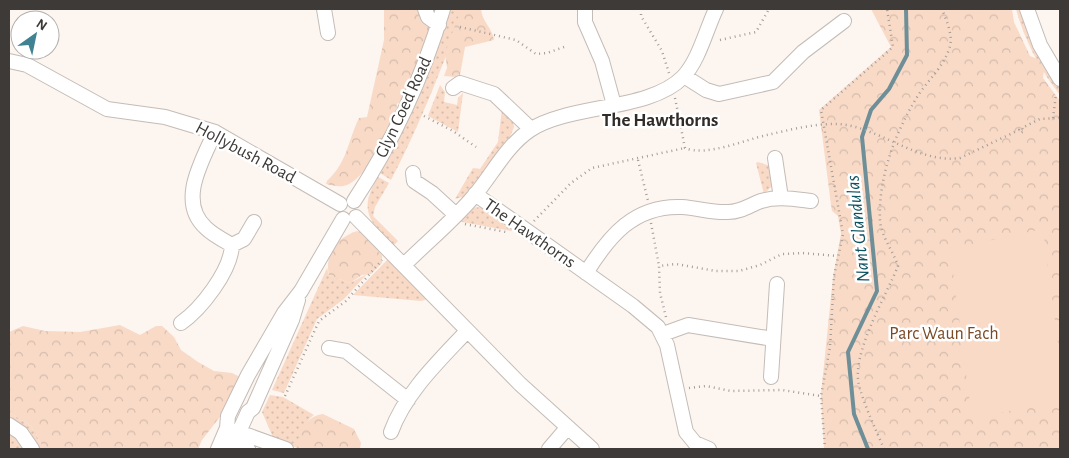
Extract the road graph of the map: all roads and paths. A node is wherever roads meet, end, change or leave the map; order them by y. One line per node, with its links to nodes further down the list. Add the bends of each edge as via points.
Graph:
1 (324, 9): 14 (street)
2 (425, 9): 12 (street, via 428,17)
3 (444, 9): 12 (street, Glyn Coed Road)
4 (584, 9): 23 (street, via 585,22 602,61)
5 (641, 9): 20 (path, via 641,16 665,56)
6 (716, 9): 18 (street, The Hawthorns)
7 (769, 9): 15 (path, via 756,32)
8 (887, 9): 27 (path, via 893,47 821,110)
9 (942, 9): 30 (path, via 950,35 946,56 911,107)
10 (1027, 9): 19 (street, via 1040,45)
11 (844, 21): 18 (street, via 803,52 773,82 719,94)
12 (439, 25): 39 (street, Glyn Coed Road, via 394,131)
13 (460, 27): 16 (path, via 516,40 536,54)
14 (328, 33)
15 (720, 40)
16 (567, 46)
17 (9, 61): 29 (street, Hollybush Road, via 27,65 107,109 165,117)
18 (684, 76): 20 (street, The Hawthorns)
19 (1060, 78)
20 (672, 86): 23 (street, The Hawthorns); 32 (path)
21 (453, 88): 28 (street, via 460,83 494,94)
22 (1056, 94): 25 (path)
23 (614, 105): 28 (street, The Hawthorns)
24 (424, 116): 31 (path)
25 (1053, 118): 26 (path); 30 (path, via 1040,119 1022,128 1024,132 1019,130 960,158 940,157)
26 (1060, 118)
27 (824, 126): 30 (path, via 840,124); 32 (path, via 768,134 712,149); 47 (path, via 843,230)
28 (531, 129): 36 (street, The Hawthorns, via 516,142)
29 (215, 132): 39 (street, Hollybush Road); 45 (street, via 193,186 194,213 207,230)
30 (895, 143): 76 (path, via 883,175 880,223 898,266 863,344 858,372 859,385)
31 (476, 146)
32 (685, 148): 34 (path)
33 (775, 158): 37 (street)
34 (638, 160): 40 (path); 44 (path, via 592,168 529,226)
35 (414, 173): 42 (street, The Hawthorns, via 414,181 432,193)
36 (475, 194): 42 (street, The Hawthorns); 44 (street, The Hawthorns)
37 (781, 198): 38 (street, The Hawthorns); 40 (street, The Hawthorns, via 730,212 681,207)
38 (811, 201)
39 (347, 203): 41 (street, via 338,214)
40 (649, 213): 49 (path); 50 (street, The Hawthorns, via 630,221 610,236)
41 (349, 218): 46 (street); 52 (street)
42 (453, 218): 44 (path, via 512,233); 48 (street, The Hawthorns)
43 (254, 222): 45 (street, via 244,239)
44 (519, 227): 50 (street, The Hawthorns)
45 (232, 245): 53 (street, via 227,266 196,313)
46 (391, 252): 48 (street); 60 (path, via 346,301 319,321)
47 (838, 256): 49 (path, via 782,254 740,271 716,271 682,264); 61 (path)
48 (404, 266): 54 (street)
49 (659, 266): 55 (path)
50 (586, 272): 55 (street, The Hawthorns)
51 (777, 284): 56 (street)
52 (301, 291): 63 (street, via 292,320); 67 (street, via 284,313 248,375 228,416)
53 (181, 323)
54 (467, 331): 62 (street); 65 (street)
55 (666, 332): 56 (street, via 688,324); 59 (street, The Hawthorns)
56 (773, 339): 58 (street)
57 (329, 348): 62 (street, via 346,352)
58 (771, 377)
59 (677, 389): 61 (path, via 706,386 731,391 782,390); 74 (street, The Hawthorns, via 686,432 695,444)
60 (285, 396)
61 (822, 396): 75 (path)
62 (408, 400): 66 (street, via 397,414)
63 (253, 408): 67 (street); 68 (street, via 255,431)
64 (9, 425): 69 (street, via 26,439)
65 (567, 428): 72 (street); 73 (street)
66 (391, 432)
67 (228, 440): 68 (street); 70 (street)
68 (260, 440): 71 (street)
69 (32, 449)
70 (248, 449)
71 (286, 449)
72 (549, 449)
73 (592, 449)
74 (709, 449)
75 (825, 449)
76 (884, 449)

